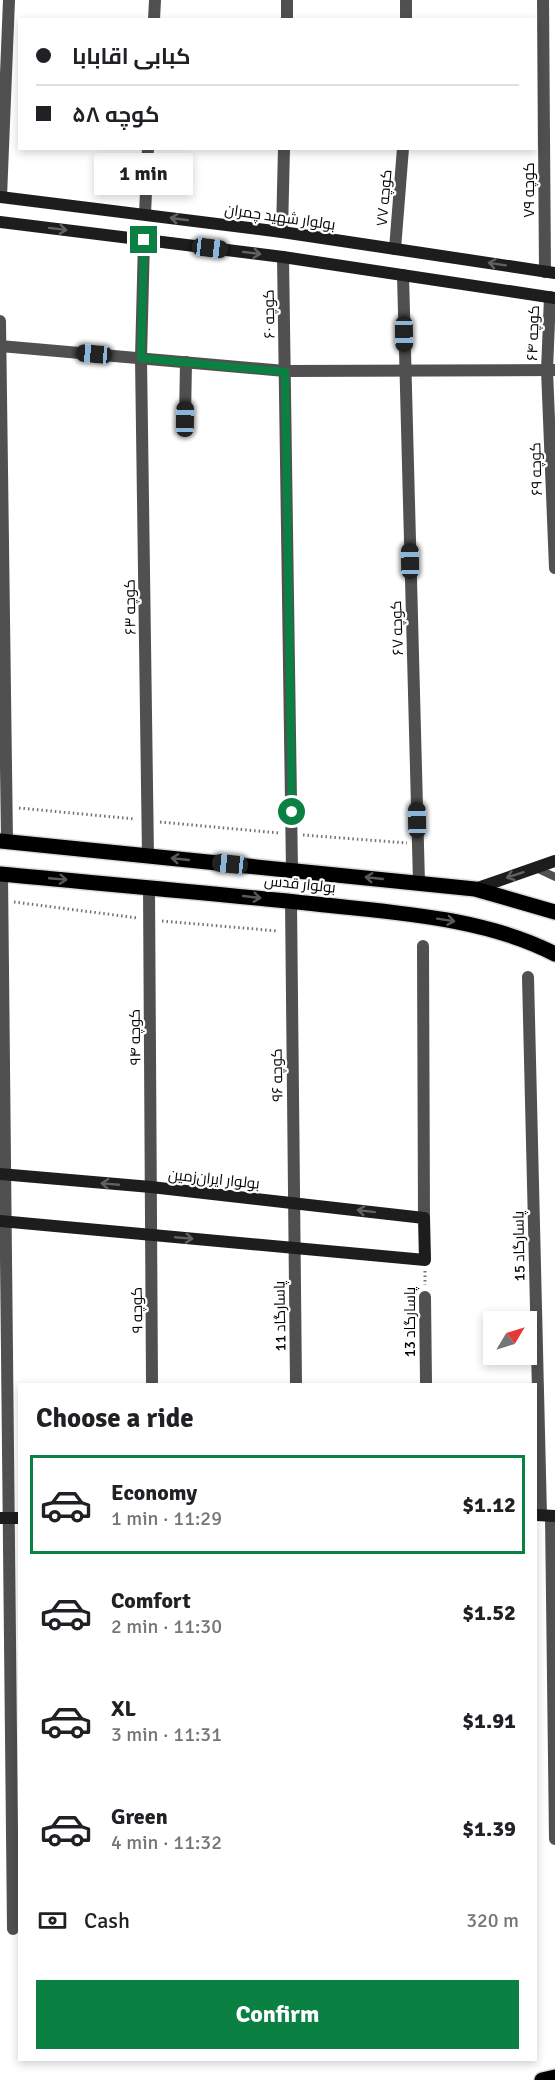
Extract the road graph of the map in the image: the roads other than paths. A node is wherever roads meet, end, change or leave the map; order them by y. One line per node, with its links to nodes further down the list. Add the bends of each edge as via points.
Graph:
1 (9, 0): 12 (street)
2 (155, 0): 6 (street)
3 (287, 0): 7 (street)
4 (406, 0): 8 (street)
5 (543, 0): 19 (street, کوچه ۷۹)
6 (154, 18)
7 (287, 18)
8 (406, 18)
9 (148, 150): 13 (street)
10 (284, 150): 15 (street)
11 (403, 150): 17 (street, کوچه ۷۷)
12 (1, 197): 13 (main road, بولوار شهید چمران)
13 (145, 214): 15 (main road, بولوار شهید چمران, one-way to 13)
14 (0, 222): 16 (main road, one-way to 16)
15 (282, 232): 17 (main road, بولوار شهید چمران)
16 (144, 240): 18 (main road, one-way to 18); 24 (street, کوچه ۶۳)
17 (395, 249): 19 (main road, بولوار شهید چمران, one-way to 17)
18 (283, 257): 20 (main road); 27 (street, کوچه ۶۰)
19 (550, 272)
20 (403, 275): 21 (main road); 28 (street, کوچه ۶۷)
21 (552, 298): 26 (street, کوچه ۶۴)
22 (0, 321): 23 (street)
23 (0, 346): 24 (street); 31 (street)
24 (141, 358): 25 (street); 33 (street, کوچه ۶۳)
25 (186, 362): 27 (street); 29 (street)
26 (551, 370): 28 (street); 30 (street, کوچه ۶۹)
27 (285, 372): 28 (street); 36 (street, کوچه ۶۰)
28 (405, 373): 39 (street, کوچه ۶۷)
29 (185, 419)
30 (555, 568)
31 (3, 757): 32 (street, via 7,806)
32 (4, 841): 33 (main road, بولوار قدس)
33 (148, 856): 36 (main road, بولوار قدس, one-way to 33)
34 (555, 861): 35 (main road)
35 (536, 868): 38 (lane); 41 (main road, one-way to 41)
36 (292, 870): 39 (main road, بولوار قدس, one-way to 36)
37 (1, 874): 40 (main road, بولوار قدس, one-way to 40); 47 (street)
38 (555, 877)
39 (419, 883): 41 (main road, بولوار قدس)
40 (149, 887): 42 (main road, بولوار قدس, one-way to 42); 48 (street, کوچه ۹۴)
41 (475, 889): 43 (main road, بولوار قدس)
42 (291, 901): 45 (main road, بولوار قدس, one-way to 45, via 464,923 534,943); 49 (street, کوچه ۹۶)
43 (555, 912)
44 (423, 945): 50 (street)
45 (555, 954)
46 (528, 977): 58 (street, پاسارگاد 15)
47 (2, 1174): 48 (main road, بولوار ایران‌زمین, one-way to 47); 51 (street)
48 (151, 1187): 49 (main road, بولوار ایران‌زمین); 52 (street, کوچه ۹۴)
49 (294, 1202): 50 (main road, بولوار ایران‌زمین, one-way to 49); 53 (street, کوچه ۹۶)
50 (424, 1218): 53 (main road, via 425,1260)
51 (3, 1221): 52 (main road); 59 (street)
52 (151, 1235): 53 (main road, one-way to 53); 55 (street, کوچه ۹)
53 (294, 1248): 56 (street, پاسارگاد 11)
54 (425, 1297): 57 (street, پاسارگاد 13)
55 (153, 1383)
56 (296, 1383)
57 (426, 1383)
58 (546, 1516): 62 (street, پاسارگاد 15)
59 (9, 1518): 60 (street)
60 (15, 1673): 61 (street)
61 (5, 1728): 64 (street)
62 (555, 1780): 63 (street, پاسارگاد 15)
63 (555, 1839)
64 (11, 1929)
65 (555, 2076): 66 (main road)
66 (542, 2080)

